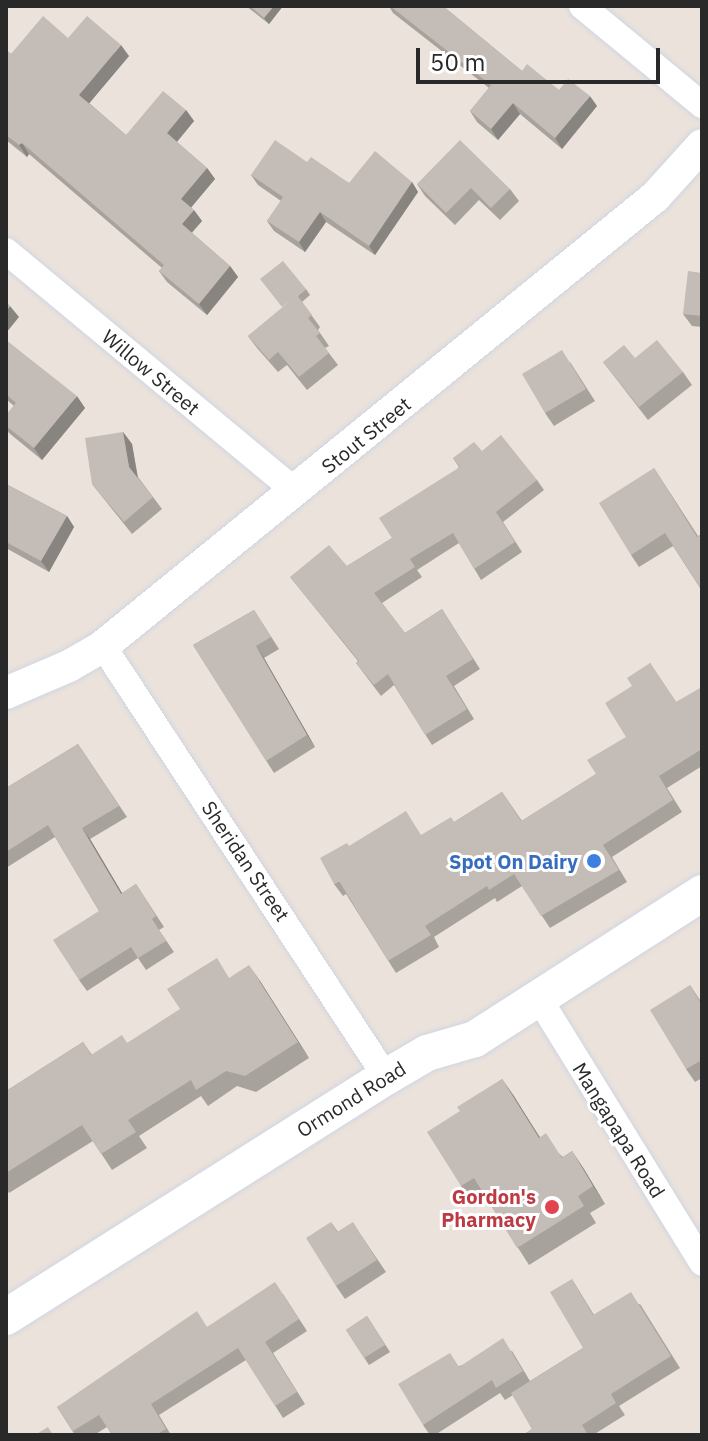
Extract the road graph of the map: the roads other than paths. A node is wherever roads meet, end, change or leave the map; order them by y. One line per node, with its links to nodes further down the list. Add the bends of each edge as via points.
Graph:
1 (582, 6): 2 (street)
2 (702, 105)
3 (702, 145): 5 (street, Stout Street, via 655,197)
4 (6, 251): 5 (street, Willow Street)
5 (296, 492): 6 (street, Stout Street)
6 (103, 646): 7 (street, Stout Street); 10 (street, Sheridan Street)
7 (6, 693)
8 (702, 893): 9 (main road, Ormond Road)
9 (538, 997): 10 (main road, Ormond Road, via 475,1039 427,1053); 11 (street, Mangapapa Road)
10 (386, 1077): 12 (main road, Ormond Road)
11 (702, 1263)
12 (6, 1317)

